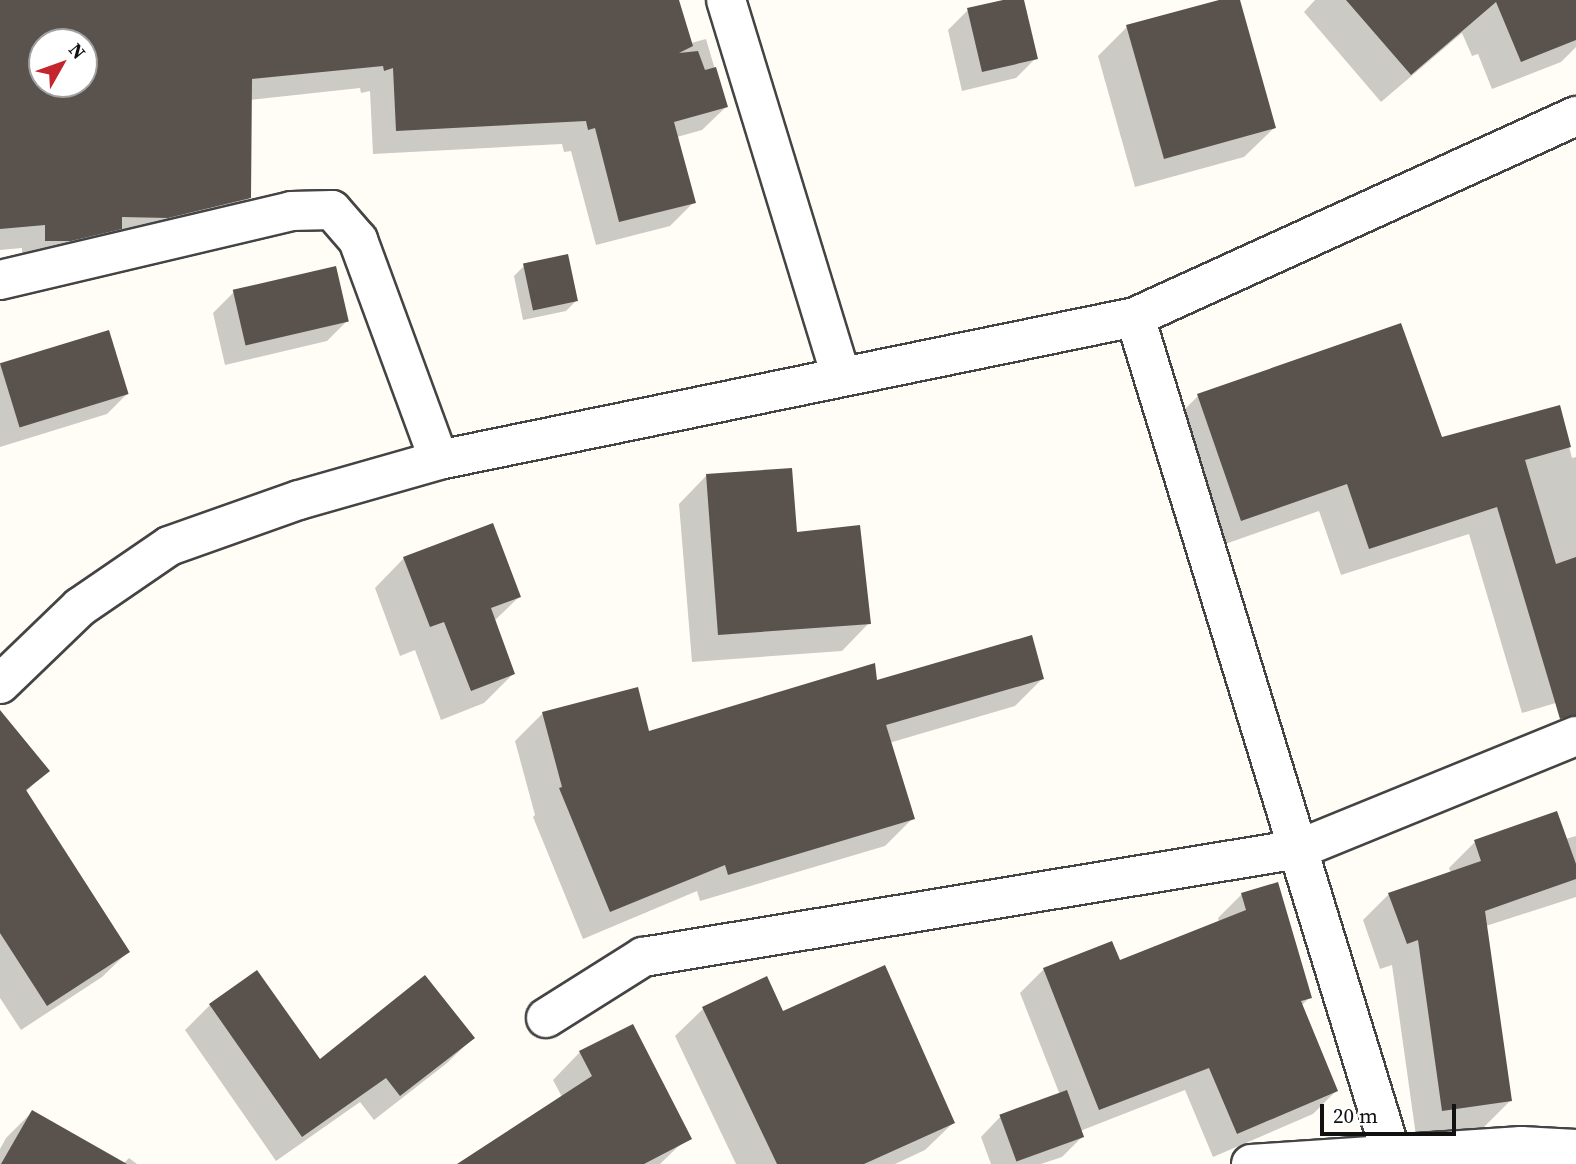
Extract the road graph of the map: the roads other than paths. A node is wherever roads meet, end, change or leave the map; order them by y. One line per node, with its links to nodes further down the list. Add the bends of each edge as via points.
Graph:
1 (726, 0): 5 (street)
2 (1576, 116): 4 (street)
3 (0, 280): 6 (street, via 291,211 331,210 358,240)
4 (1135, 317): 5 (street); 9 (street)
5 (841, 376): 6 (street)
6 (439, 460): 7 (street, via 299,499 169,545 79,607)
7 (0, 684)
8 (1576, 736): 9 (street)
9 (1298, 849): 10 (street, via 643,957); 12 (street)
10 (546, 1018)
11 (1576, 1149): 12 (street, via 1521,1146)
12 (1391, 1153): 13 (street)
13 (1251, 1164)

